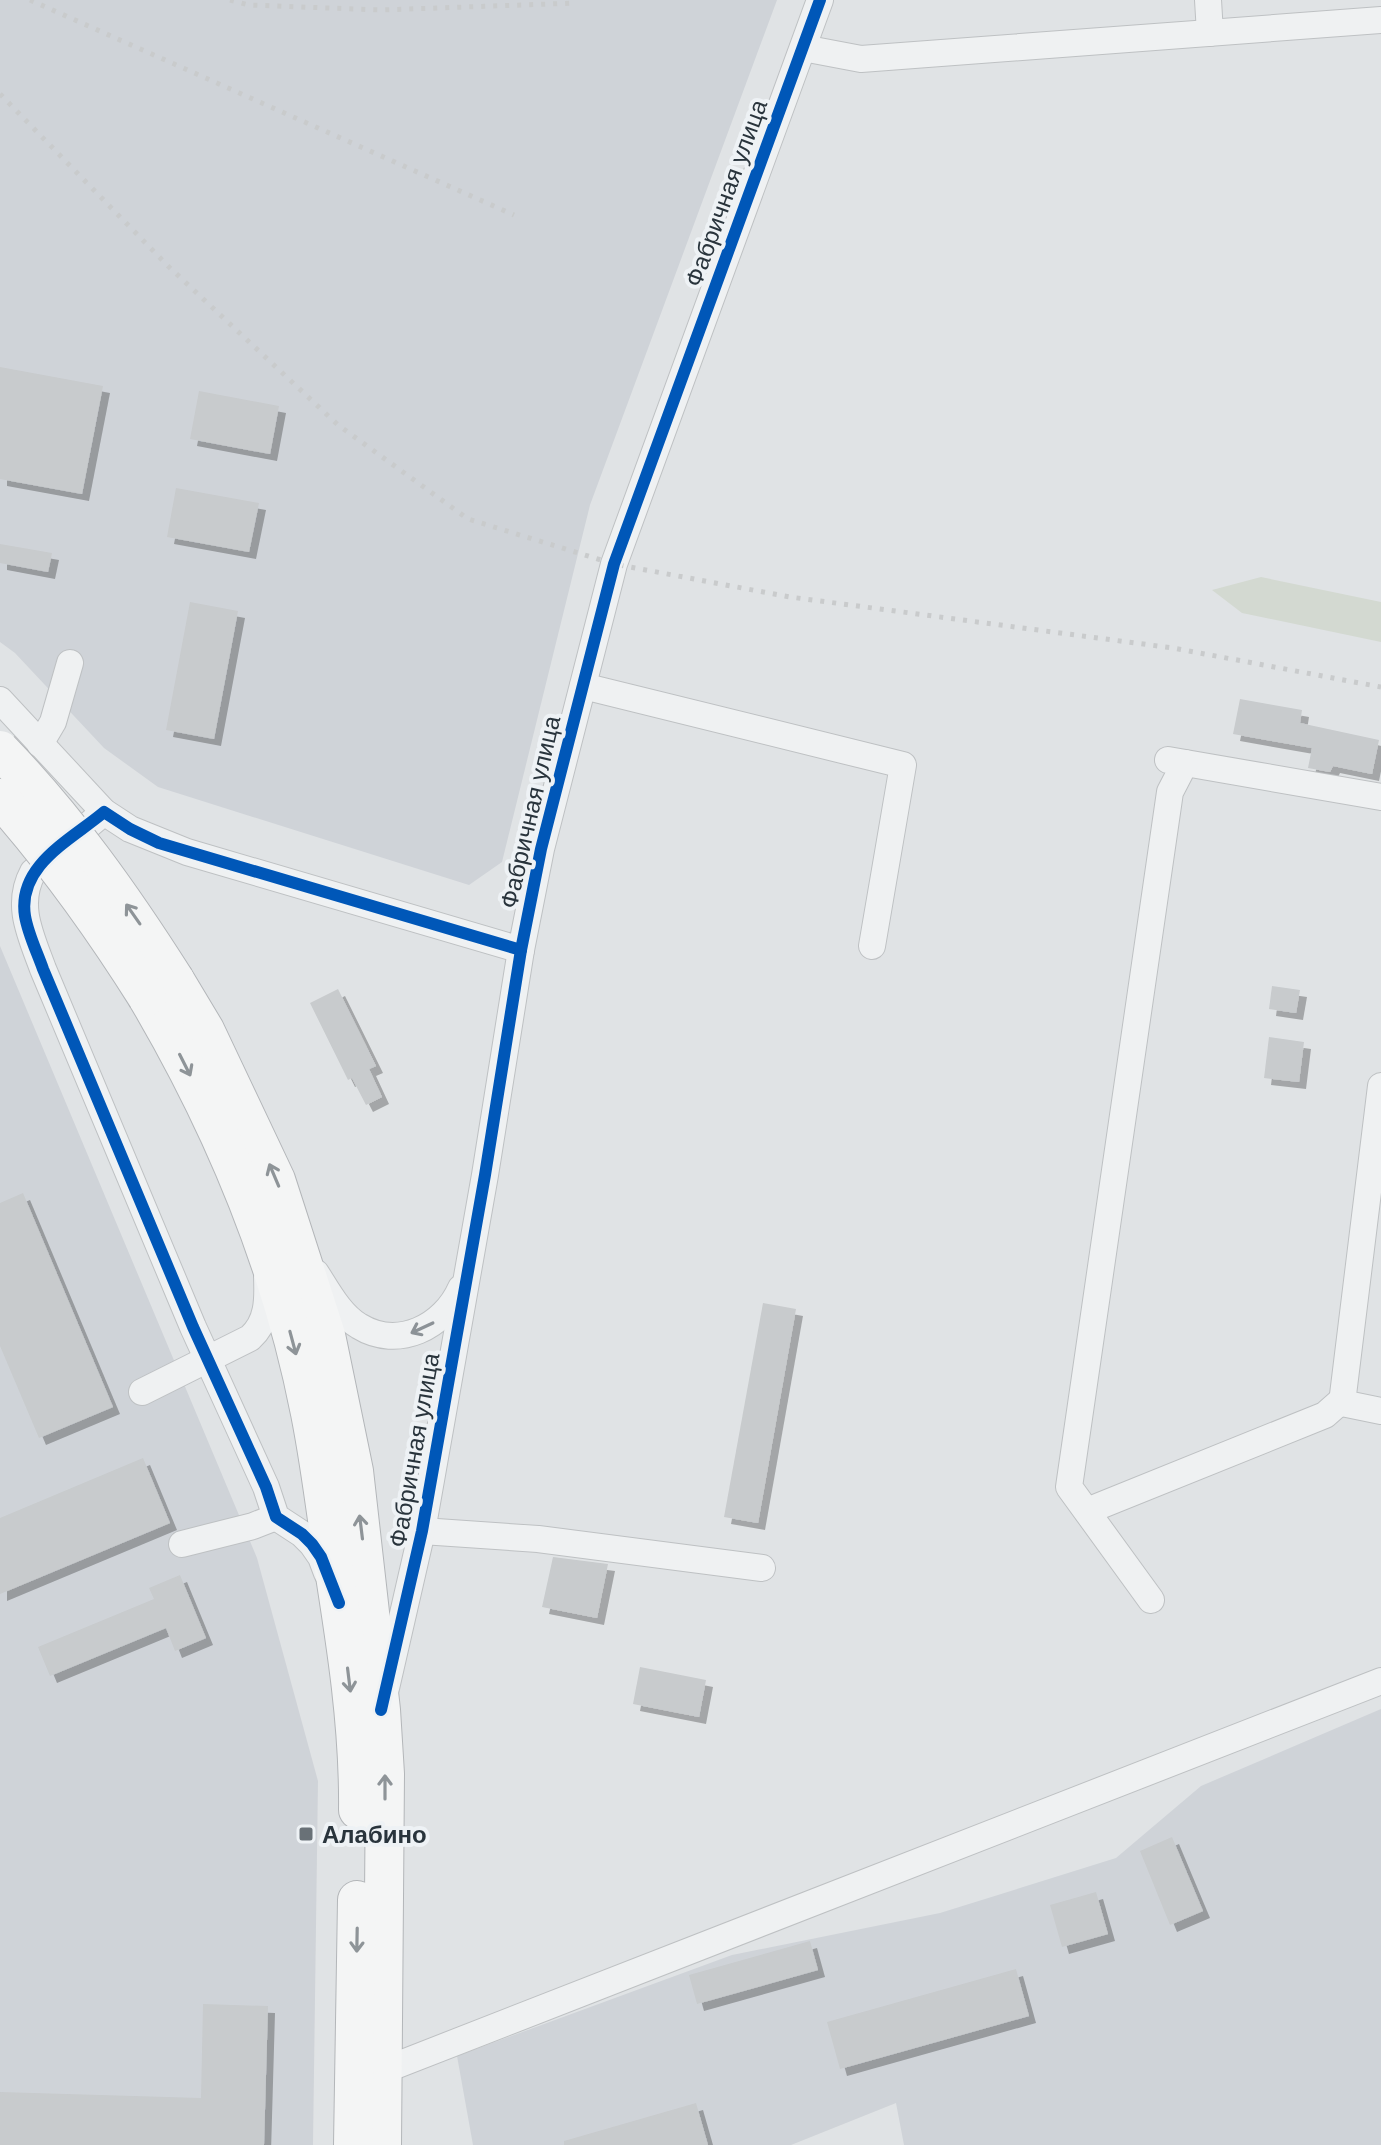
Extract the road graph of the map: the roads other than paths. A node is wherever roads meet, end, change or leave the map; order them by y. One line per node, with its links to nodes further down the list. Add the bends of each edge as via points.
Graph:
1 (820, 0): 5 (street, Фабричная улица)
2 (1208, 0): 4 (street)
3 (1381, 20): 4 (street)
4 (1210, 33): 5 (street, via 861,59)
5 (803, 48): 7 (street, Фабричная улица, via 614,564)
6 (70, 663): 9 (street, via 53,722)
7 (583, 686): 14 (street, via 903,765); 15 (street, Фабричная улица)
8 (0, 700): 9 (street)
9 (40, 744): 13 (street)
10 (0, 750): 16 (highway, one-way to 10, bridge, via 135,916 51,806)
11 (1381, 797): 25 (street, via 1176,762 1069,1487)
12 (0, 798): 16 (highway, bridge, via 108,934)
13 (104, 812): 15 (street, via 159,843); 21 (street, via 33,872 24,912 43,969)
14 (872, 946)
15 (521, 950): 20 (street, Фабричная улица)
16 (161, 988): 18 (highway, one-way to 18, via 176,1046 236,1171); 19 (highway, one-way to 16, via 276,1180 205,1030)
17 (1381, 1086): 23 (street)
18 (263, 1242): 21 (street, via 268,1280 265,1319 250,1338); 31 (highway, one-way to 31, via 310,1410)
19 (300, 1249): 20 (street, one-way to 19, via 444,1316 410,1334 392,1335 357,1325); 33 (highway, one-way to 19, via 354,1471 326,1335)
20 (468, 1270): 27 (street, Фабричная улица)
21 (208, 1361): 22 (street); 26 (street)
22 (142, 1392)
23 (1342, 1400): 24 (street); 25 (street, via 1325,1415)
24 (1381, 1411)
25 (1087, 1511): 30 (street)
26 (276, 1517): 28 (street); 31 (street, via 312,1544)
27 (422, 1531): 29 (street, via 538,1539); 33 (street, Фабричная улица)
28 (182, 1544)
29 (762, 1568)
30 (1151, 1600)
31 (339, 1603): 35 (highway, one-way to 35, via 358,1774)
32 (1381, 1681): 34 (street)
33 (381, 1710): 34 (highway, one-way to 33)
34 (382, 2071): 36 (highway)
35 (353, 2145)
36 (382, 2145)

